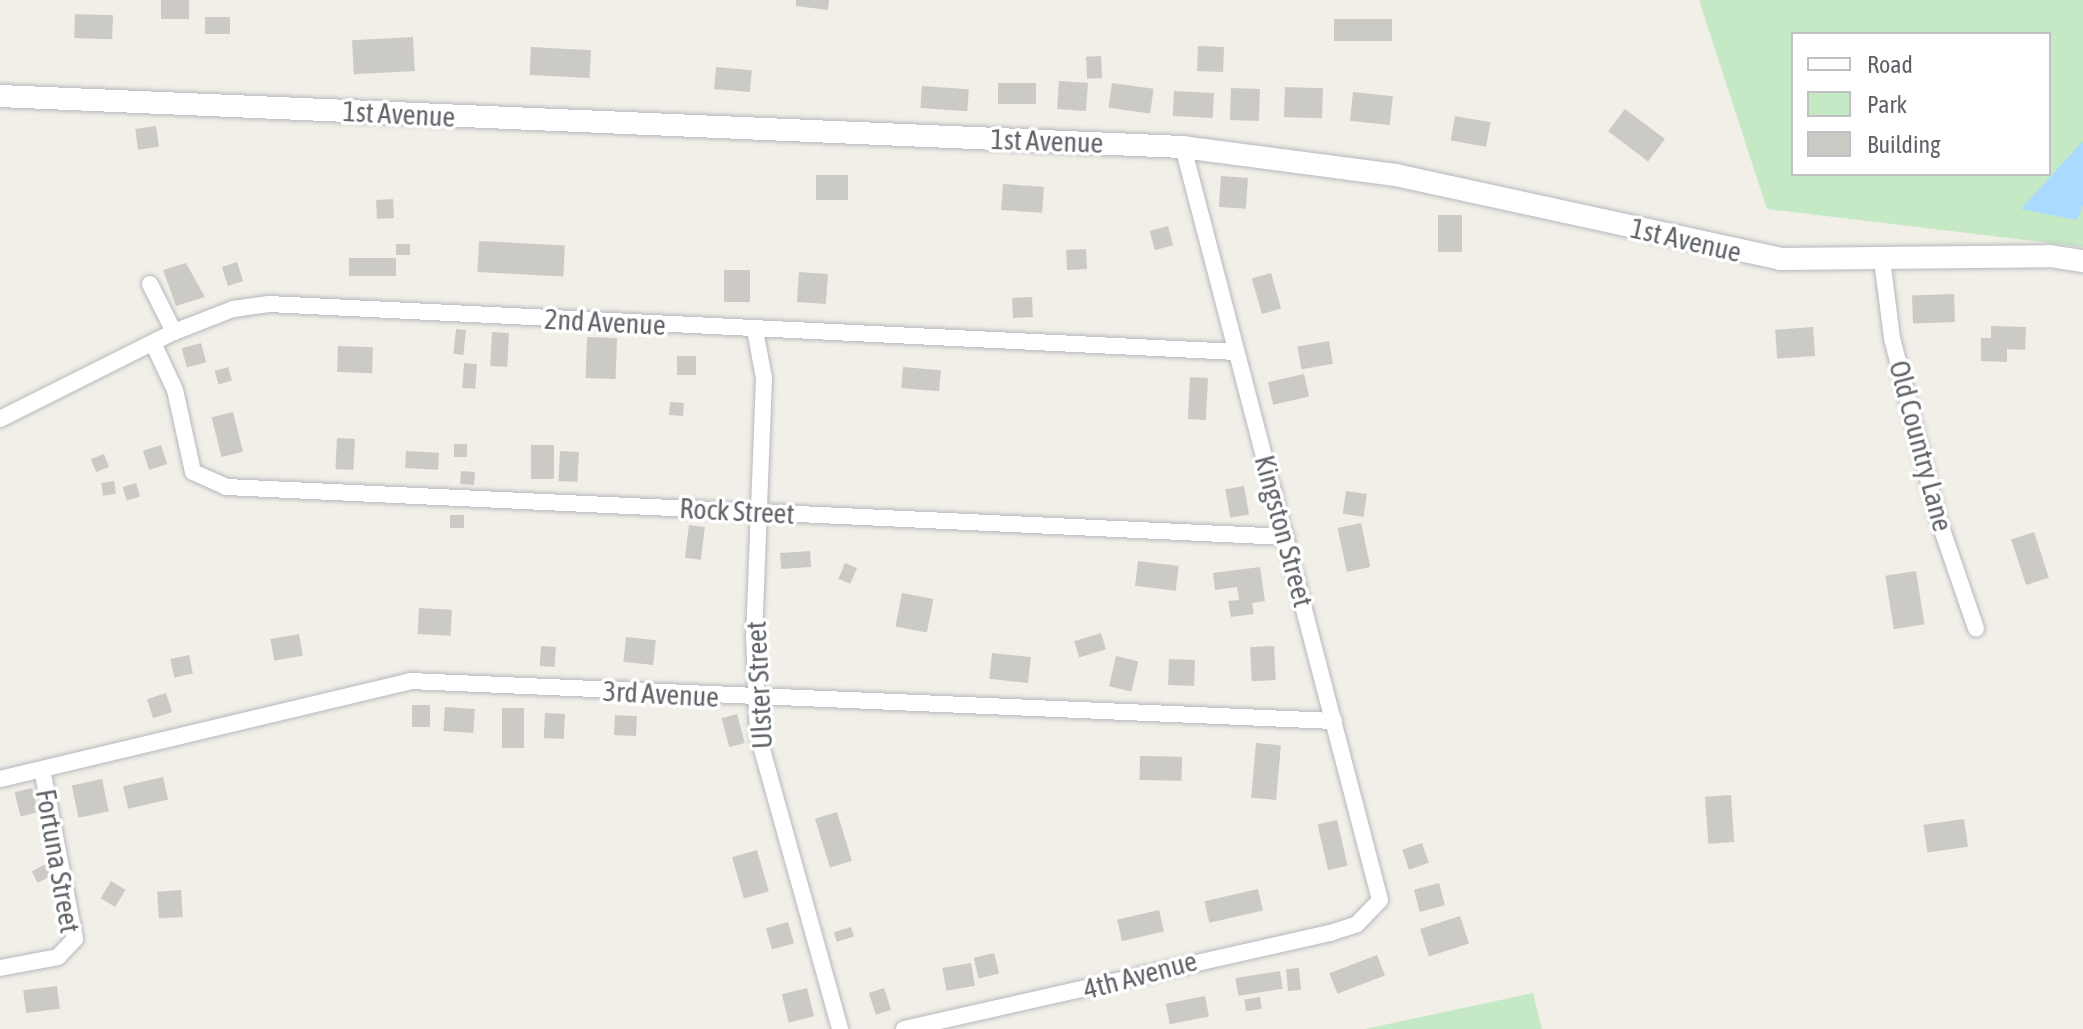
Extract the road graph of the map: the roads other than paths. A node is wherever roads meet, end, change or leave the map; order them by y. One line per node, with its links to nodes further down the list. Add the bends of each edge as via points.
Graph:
1 (0, 96): 2 (street, 1st Avenue)
2 (1183, 147): 3 (street, 1st Avenue, via 1396,175 1754,255); 9 (street, Kingston Street)
3 (1882, 259): 4 (street, 1st Avenue); 13 (street, Old Country Lane, via 1892,338 1937,515)
4 (2083, 261)
5 (150, 284): 7 (street)
6 (755, 330): 7 (street, 2nd Avenue, via 269,304 233,309); 9 (street, 2nd Avenue); 11 (street, Ulster Street, via 764,378)
7 (174, 332): 8 (street, 2nd Avenue)
8 (153, 343): 10 (street, 2nd Avenue); 11 (street, Rock Street, via 175,390 193,472 226,487)
9 (1235, 352): 12 (street, Kingston Street)
10 (0, 419)
11 (759, 512): 12 (street, Rock Street); 14 (street, Ulster Street)
12 (1286, 537): 15 (street, Kingston Street)
13 (1976, 628)
14 (755, 699): 15 (street, 3rd Avenue); 16 (street, 3rd Avenue, via 410,681); 20 (street, Ulster Street, via 763,765)
15 (1334, 721): 18 (street, Kingston Street, via 1379,882)
16 (42, 769): 17 (street, 3rd Avenue); 19 (street, Fortuna Street, via 75,939 68,951)
17 (0, 779)
18 (1374, 913): 21 (street, 4th Avenue, via 1330,933)
19 (0, 968)
20 (840, 1029)
21 (904, 1029)

